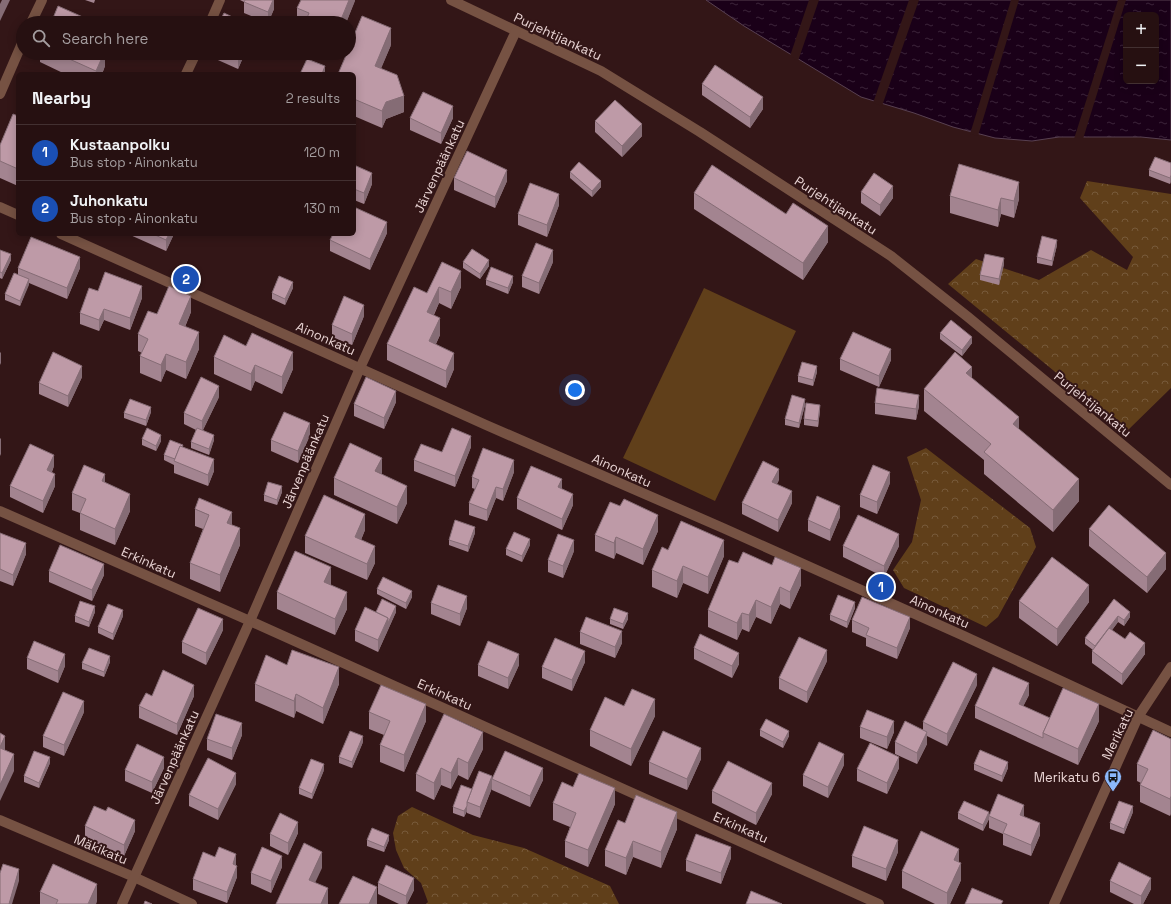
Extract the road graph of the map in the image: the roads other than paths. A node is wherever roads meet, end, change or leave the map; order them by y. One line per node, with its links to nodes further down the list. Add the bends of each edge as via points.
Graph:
1 (42, 0): 4 (street)
2 (220, 0): 5 (street)
3 (451, 0): 6 (street, Purjehtijankatu)
4 (34, 16)
5 (213, 16)
6 (516, 30): 14 (street, Järvenpäänkatu); 15 (street, Purjehtijankatu, via 601,71 891,256)
7 (16, 57): 10 (street)
8 (193, 60): 9 (street)
9 (187, 72)
10 (0, 94)
11 (0, 207): 12 (street)
12 (16, 214)
13 (65, 236): 14 (street, Ainonkatu)
14 (360, 368): 17 (street, Järvenpäänkatu); 19 (street, Ainonkatu, via 964,636)
15 (1171, 485)
16 (0, 511): 17 (street, Erkinkatu)
17 (250, 621): 22 (street, Järvenpäänkatu); 25 (street, Erkinkatu)
18 (1171, 667): 19 (street, Merikatu)
19 (1138, 717): 20 (street, Ainonkatu); 26 (street, Merikatu)
20 (1171, 732)
21 (0, 820): 22 (street, Mäkikatu)
22 (134, 877): 23 (street, Järvenpäänkatu); 24 (street, Mäkikatu)
23 (122, 904)
24 (192, 904)
25 (879, 904)
26 (1054, 904)

